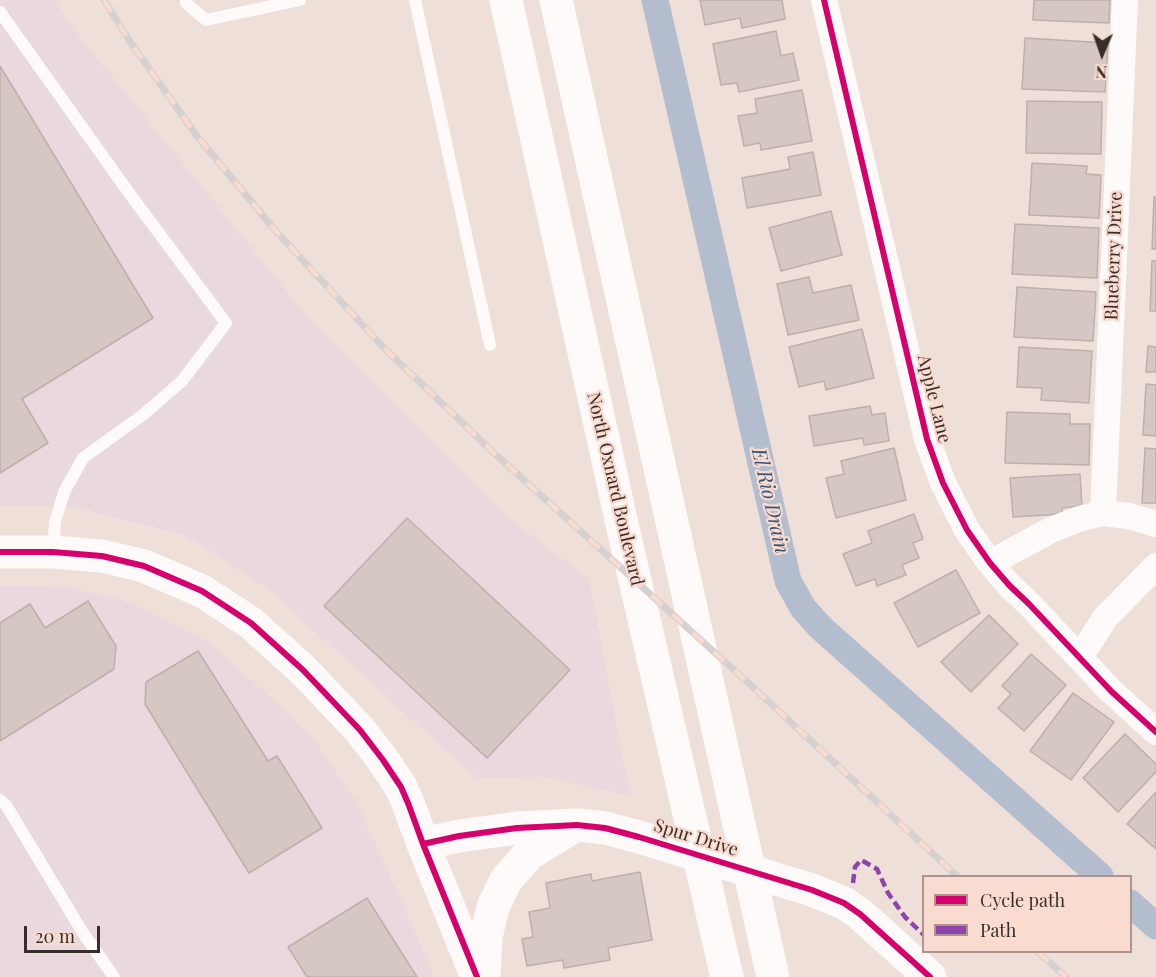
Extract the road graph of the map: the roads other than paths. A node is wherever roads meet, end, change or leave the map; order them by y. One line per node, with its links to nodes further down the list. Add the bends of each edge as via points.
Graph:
1 (186, 0): 2 (lane, via 206,20)
2 (300, 0)
3 (415, 0): 9 (lane)
4 (507, 0): 24 (main road, North Oxnard Boulevard)
5 (556, 0): 25 (main road)
6 (824, 0): 14 (street, Apple Lane, via 927,439 943,483 967,530)
7 (1125, 0): 10 (street, Blueberry Drive)
8 (1, 15): 13 (lane, via 226,323 182,381 83,458 64,492 55,522)
9 (490, 345)
10 (1102, 513): 11 (street); 14 (street, via 1051,530)
11 (1156, 524)
12 (0, 552): 13 (main road)
13 (53, 552): 20 (main road, via 102,556 144,566 202,591 251,623 360,730 400,787)
14 (990, 563): 16 (street, Apple Lane)
15 (1156, 566): 16 (street, via 1105,618)
16 (1080, 657): 17 (street, Apple Lane)
17 (1156, 732)
18 (0, 800): 21 (lane)
19 (577, 825): 20 (main road, Spur Drive, via 517,828); 23 (main road, via 529,854 506,880 493,907 486,937); 26 (main road, Spur Drive, via 639,837 844,903)
20 (423, 844): 22 (main road)
21 (114, 977)
22 (477, 977)
23 (484, 977)
24 (727, 977)
25 (773, 977)
26 (930, 977)

